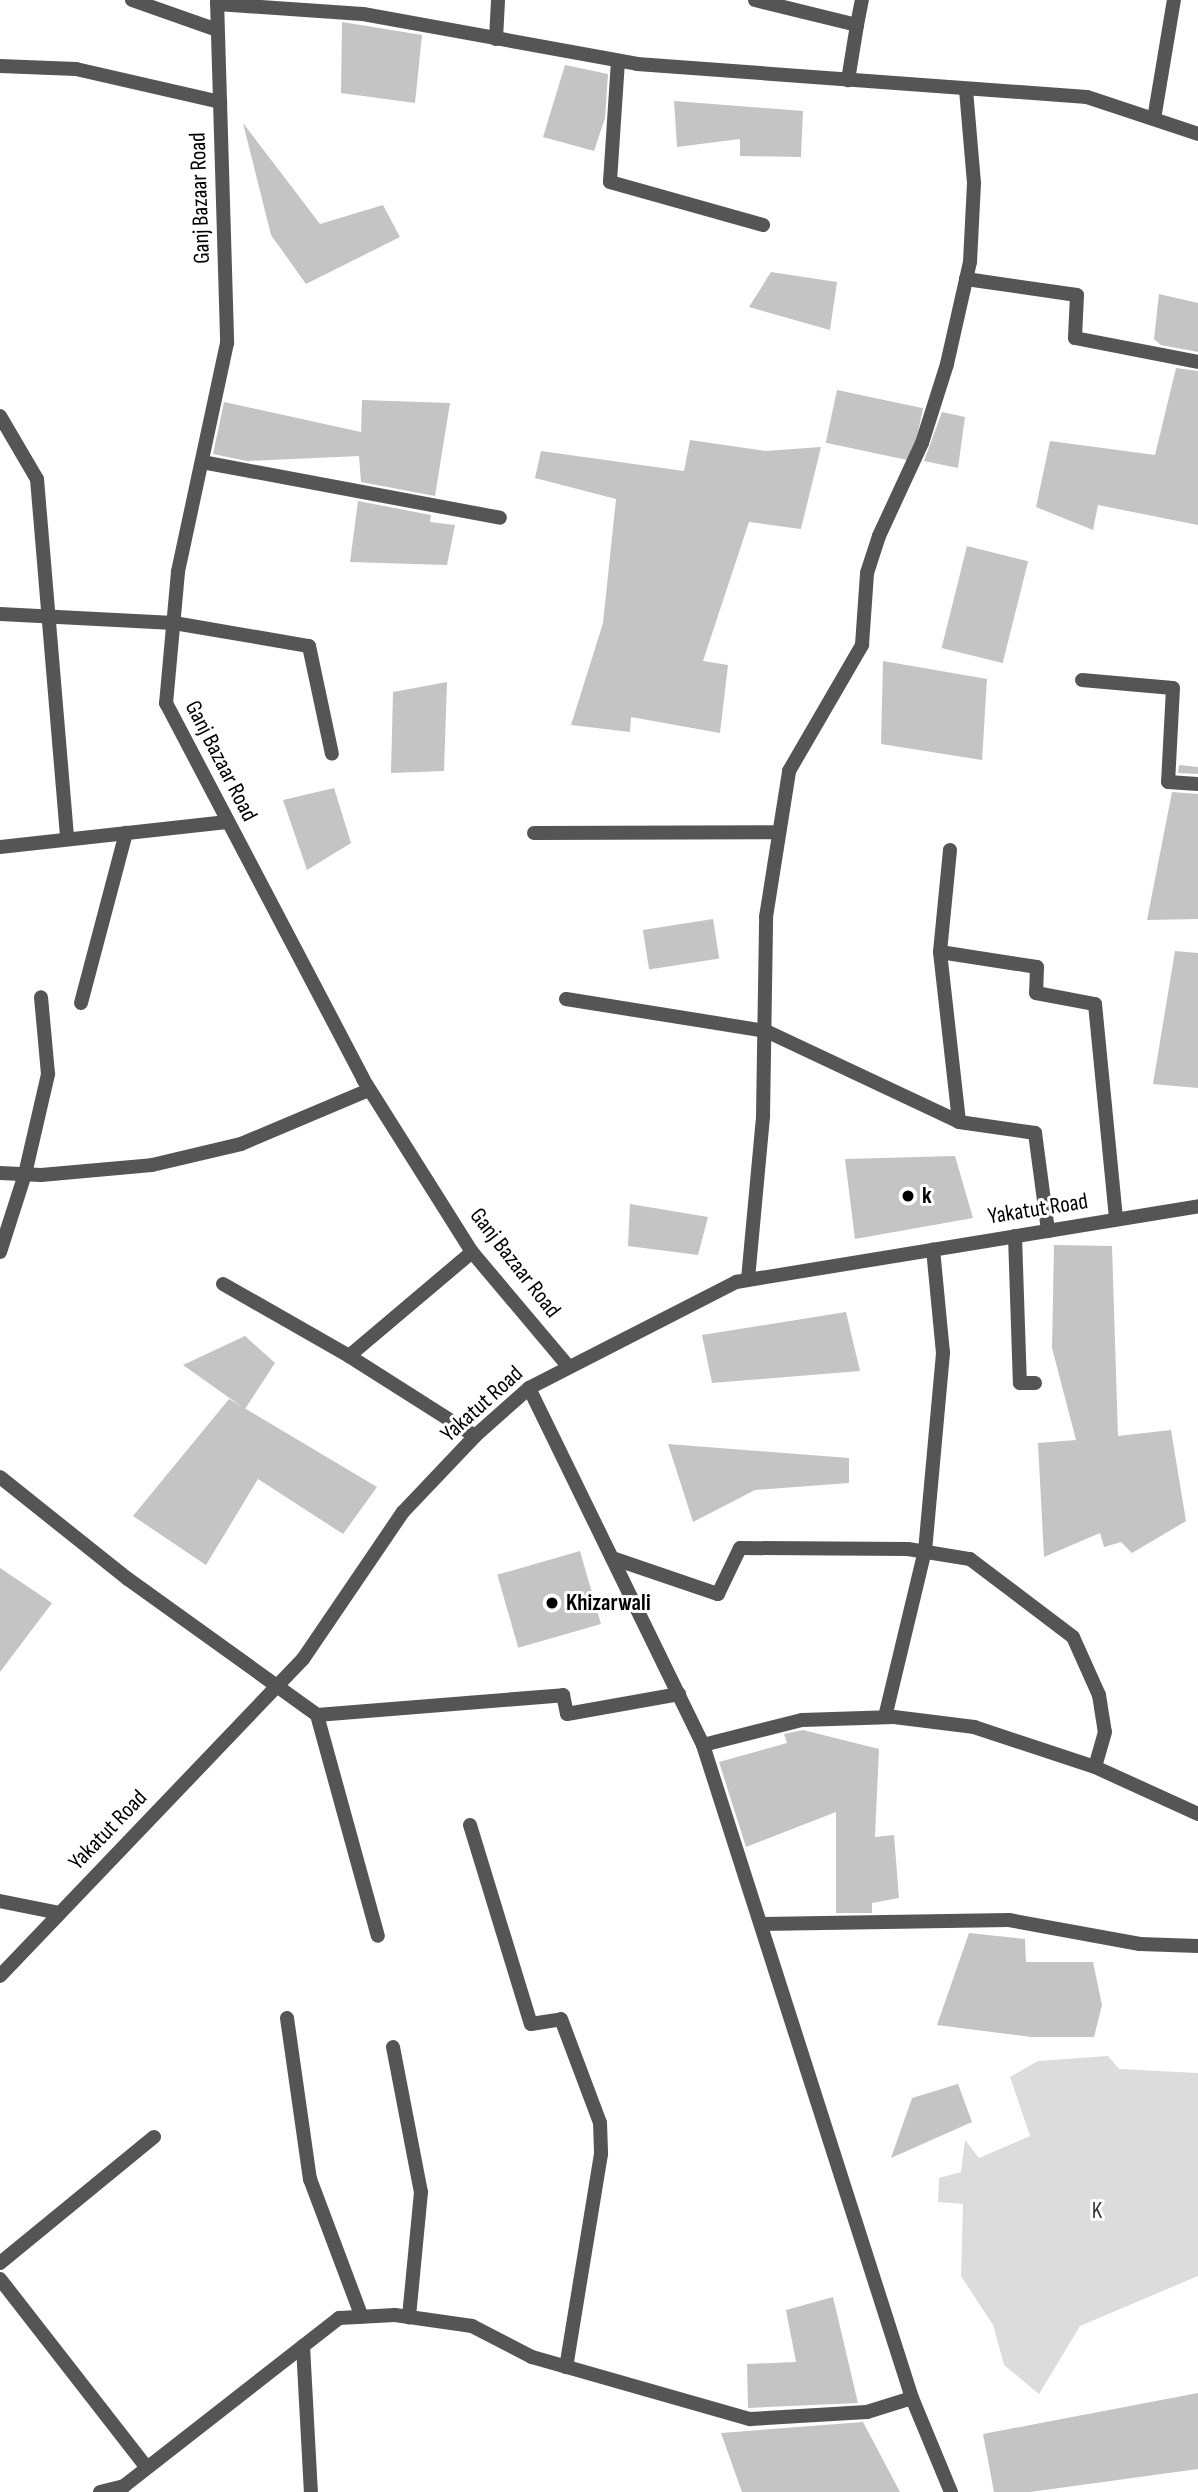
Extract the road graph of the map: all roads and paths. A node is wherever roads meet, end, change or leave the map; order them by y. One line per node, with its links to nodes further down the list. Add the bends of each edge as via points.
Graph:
1 (132, 0): 9 (street)
2 (498, 0): 10 (street)
3 (755, 0): 8 (street)
4 (862, 0): 8 (street)
5 (1174, 0): 16 (street)
6 (217, 2): 7 (street); 9 (street, Ganj Bazaar Road)
7 (343, 6): 10 (street)
8 (856, 26): 13 (street)
9 (218, 30): 15 (street, Ganj Bazaar Road)
10 (496, 39): 11 (street)
11 (618, 61): 13 (street); 18 (street, via 610,182)
12 (0, 66): 15 (street, via 76,69)
13 (848, 80): 14 (street)
14 (966, 89): 16 (street, via 1087,97); 19 (street, via 974,183)
15 (220, 102): 22 (street, Ganj Bazaar Road, via 227,343)
16 (1154, 119): 17 (street)
17 (1198, 134)
18 (763, 225)
19 (966, 279): 20 (street, via 1077,295 1075,338); 31 (street, via 947,364 922,443 867,573 862,645 789,771)
20 (1198, 362)
21 (0, 416): 25 (street, via 37,479)
22 (202, 463): 23 (street); 26 (street, Ganj Bazaar Road, via 178,572)
23 (500, 518)
24 (0, 614): 25 (street)
25 (51, 616): 26 (street); 34 (street)
26 (174, 623): 28 (street, via 309,646); 30 (street, Ganj Bazaar Road, via 166,703)
27 (1082, 680): 29 (street, via 1173,688 1168,782)
28 (332, 754)
29 (1198, 784)
30 (225, 821): 32 (street); 42 (street, Ganj Bazaar Road)
31 (779, 832): 33 (street); 41 (street, via 766,917)
32 (126, 833): 34 (street); 40 (street)
33 (534, 833)
34 (67, 837): 35 (street)
35 (0, 847)
36 (950, 850): 37 (street)
37 (940, 952): 43 (street); 47 (street, via 1037,967 1036,993 1095,1004)
38 (41, 997): 45 (street, via 48,1074)
39 (566, 999): 41 (street)
40 (81, 1003)
41 (766, 1031): 43 (street); 53 (street)
42 (369, 1090): 45 (street, via 241,1144 119,1171); 52 (street, Ganj Bazaar Road)
43 (959, 1122): 48 (street, via 1035,1133)
44 (0, 1173): 45 (street)
45 (25, 1174): 51 (street)
46 (1198, 1206): 47 (street, Yakatut Road)
47 (1116, 1219): 48 (street, Yakatut Road)
48 (1048, 1231): 49 (street, Yakatut Road)
49 (1014, 1236): 50 (street, Yakatut Road); 57 (street, via 1020,1383)
50 (933, 1250): 53 (street, Yakatut Road); 61 (street, via 943,1353)
51 (0, 1252)
52 (472, 1252): 55 (street); 56 (street, Ganj Bazaar Road)
53 (748, 1279): 56 (street, Yakatut Road)
54 (223, 1284): 55 (street)
55 (349, 1356): 59 (street)
56 (568, 1366): 58 (street, Yakatut Road)
57 (1035, 1383)
58 (529, 1388): 59 (street, Yakatut Road); 62 (street)
59 (475, 1436): 63 (street, Yakatut Road, via 402,1512 303,1659)
60 (0, 1477): 63 (street)
61 (925, 1551): 62 (street, via 740,1548 718,1594); 66 (street); 68 (street, via 970,1559 1073,1637 1099,1695 1105,1732)
62 (612, 1558): 64 (street)
63 (275, 1688): 65 (street); 72 (street, Yakatut Road)
64 (679, 1694): 65 (street, via 567,1714 562,1695); 67 (street)
65 (317, 1715): 74 (street)
66 (885, 1717): 67 (street, via 802,1720); 68 (street, via 974,1727)
67 (703, 1745): 73 (street)
68 (1095, 1767): 69 (street)
69 (1198, 1814)
70 (470, 1825): 85 (street, via 531,2024 561,2019 600,2123 601,2154)
71 (0, 1901): 72 (street)
72 (59, 1913): 76 (street, Yakatut Road)
73 (761, 1924): 75 (street, via 1009,1920 1140,1944); 86 (street)
74 (378, 1936)
75 (1198, 1946)
76 (0, 1976)
77 (287, 2018): 82 (street, via 310,2179)
78 (393, 2047): 83 (street, via 421,2192)
79 (154, 2137): 80 (street)
80 (0, 2263)
81 (0, 2279): 87 (street)
82 (362, 2316): 83 (street); 84 (street, via 339,2318)
83 (409, 2317): 85 (street, via 472,2326 532,2357)
84 (303, 2346): 87 (street); 89 (street)
85 (566, 2367): 86 (street, via 750,2419 867,2412)
86 (912, 2398): 90 (street)
87 (147, 2468): 88 (street, via 124,2486)
88 (100, 2492)
89 (310, 2492)
90 (951, 2492)

